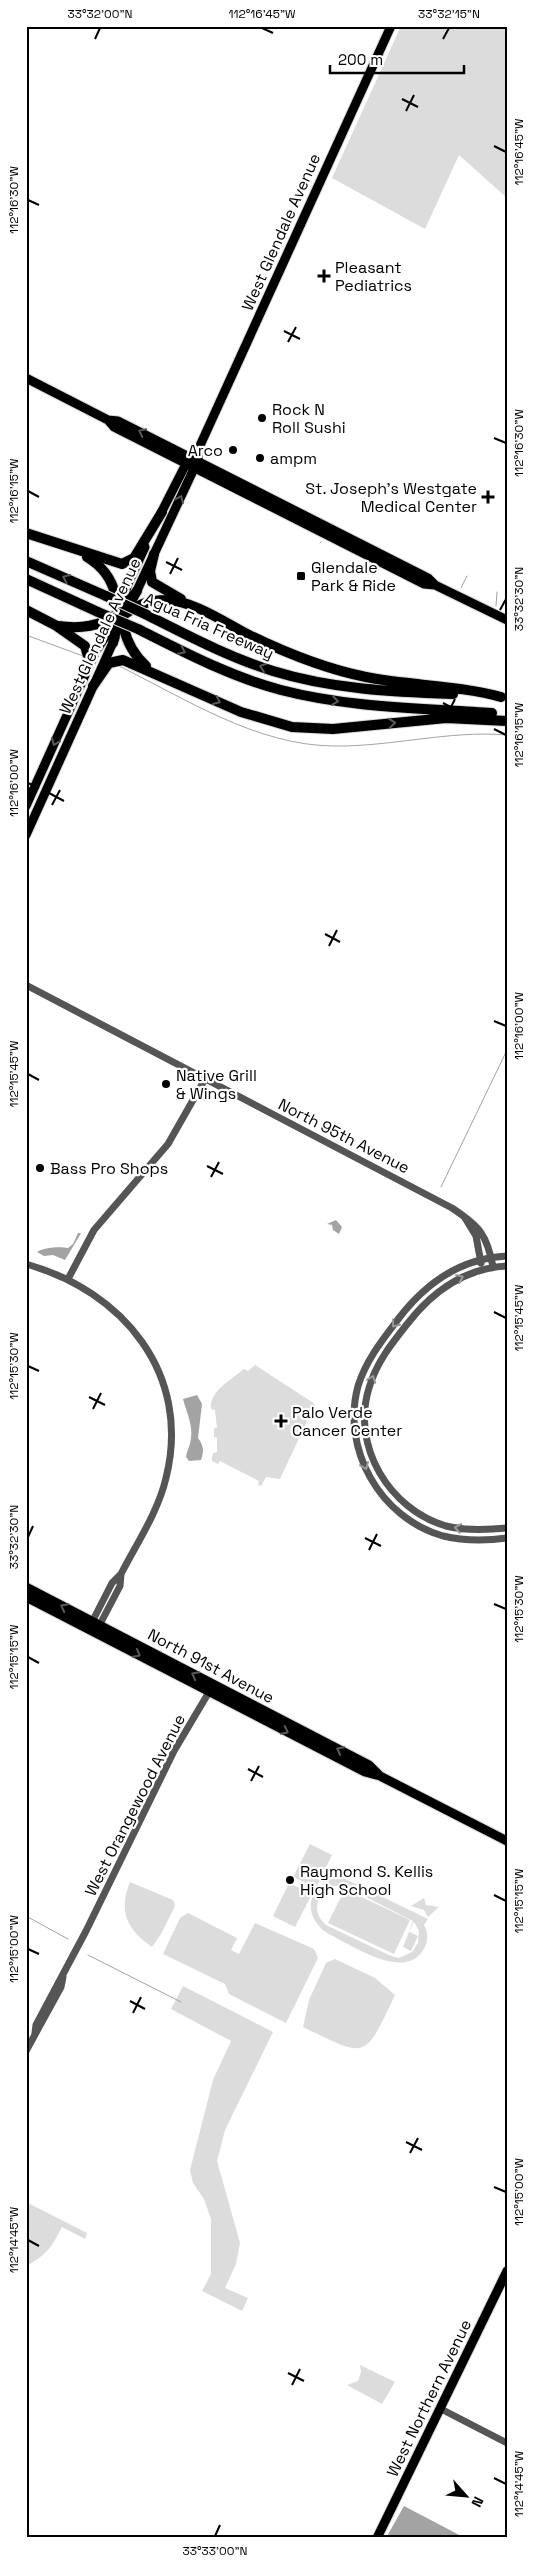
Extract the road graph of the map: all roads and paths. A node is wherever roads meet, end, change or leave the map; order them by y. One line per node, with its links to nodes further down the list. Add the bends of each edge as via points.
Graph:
1 (391, 26): 3 (main road, West Glendale Avenue)
2 (26, 378): 4 (main road, via 108,420 114,427)
3 (198, 450): 4 (main road, West Glendale Avenue); 5 (main road, West Glendale Avenue)
4 (188, 460): 5 (main road); 9 (main road, West Glendale Avenue)
5 (197, 465): 6 (main road); 7 (main road); 13 (main road, West Glendale Avenue, one-way to 5)
6 (264, 494): 7 (main road); 8 (main road); 10 (main road)
7 (254, 498): 8 (main road)
8 (267, 505): 10 (main road)
9 (162, 512): 12 (highway, via 134,558 126,563 113,563); 16 (main road, West Glendale Avenue)
10 (314, 524): 21 (main road, via 424,584 435,585)
11 (26, 533): 12 (highway)
12 (73, 550): 20 (highway, via 101,568 111,584)
13 (154, 554): 17 (main road, West Glendale Avenue); 18 (highway, via 150,571 153,584)
14 (26, 561): 28 (highway, Agua Fria Freeway, one-way to 14, bridge, via 348,687 274,671 228,654)
15 (26, 579): 29 (highway, Agua Fria Freeway, one-way to 29, bridge, via 231,673 302,695 334,702)
16 (127, 585): 20 (highway)
17 (137, 591): 20 (highway)
18 (197, 609): 20 (highway, via 172,601 158,601); 28 (highway, via 284,650 337,670 384,680 478,691)
19 (26, 610): 22 (highway)
20 (120, 614): 22 (highway, via 84,627); 23 (highway); 24 (highway); 25 (highway, via 137,657)
21 (507, 620)
22 (55, 625): 26 (highway, via 85,646 89,660)
23 (112, 643): 27 (main road, West Glendale Avenue)
24 (98, 647): 26 (main road, West Glendale Avenue)
25 (157, 674): 27 (highway, via 119,660 109,664); 30 (highway, one-way to 30, via 240,712 302,728 333,729 446,718)
26 (81, 682): 31 (main road, West Glendale Avenue, one-way to 31)
27 (93, 686): 32 (main road, West Glendale Avenue)
28 (504, 698)
29 (507, 715)
30 (507, 721)
31 (26, 806)
32 (26, 836)
33 (26, 985): 34 (street, North 95th Avenue)
34 (205, 1079): 35 (street, North 95th Avenue); 43 (street, via 168,1144 94,1230)
35 (463, 1216): 37 (street, North 95th Avenue, via 481,1230); 38 (street, North 95th Avenue, via 476,1236)
36 (507, 1256): 37 (street)
37 (491, 1258): 38 (street); 41 (street, North 95th Avenue)
38 (481, 1260): 42 (street, North 95th Avenue); 45 (street, one-way to 45, via 447,1273 424,1289 380,1342 358,1385 355,1427 368,1474 384,1498 404,1516 433,1532 457,1539)
39 (26, 1264): 43 (street)
40 (507, 1266): 41 (street)
41 (493, 1267): 42 (street)
42 (482, 1270): 44 (street, one-way to 42, via 477,1530 454,1527 412,1510 382,1479 369,1450 366,1432 367,1396 385,1354 431,1297 452,1282)
43 (68, 1280): 48 (street, via 104,1302 132,1328 154,1360 169,1404 172,1437 165,1483 156,1506 121,1574 120,1586)
44 (507, 1528)
45 (507, 1538)
46 (29, 1590): 48 (main road, North 91st Avenue, one-way to 46)
47 (26, 1597): 48 (main road, North 91st Avenue)
48 (94, 1627): 49 (main road, North 91st Avenue, one-way to 49); 50 (main road, North 91st Avenue, one-way to 48)
49 (209, 1692): 50 (main road, via 220,1692); 51 (main road, North 91st Avenue, one-way to 51); 53 (street, West Orangewood Avenue, via 174,1751 86,1931 56,1984)
50 (255, 1706): 51 (main road, North 91st Avenue)
51 (323, 1746): 52 (main road, North 91st Avenue, via 370,1765 380,1776)
52 (507, 1841)
53 (26, 2051)
54 (507, 2271): 55 (main road, West Northern Avenue)
55 (441, 2409): 56 (street); 57 (main road, West Northern Avenue)
56 (507, 2443)
57 (377, 2538)

